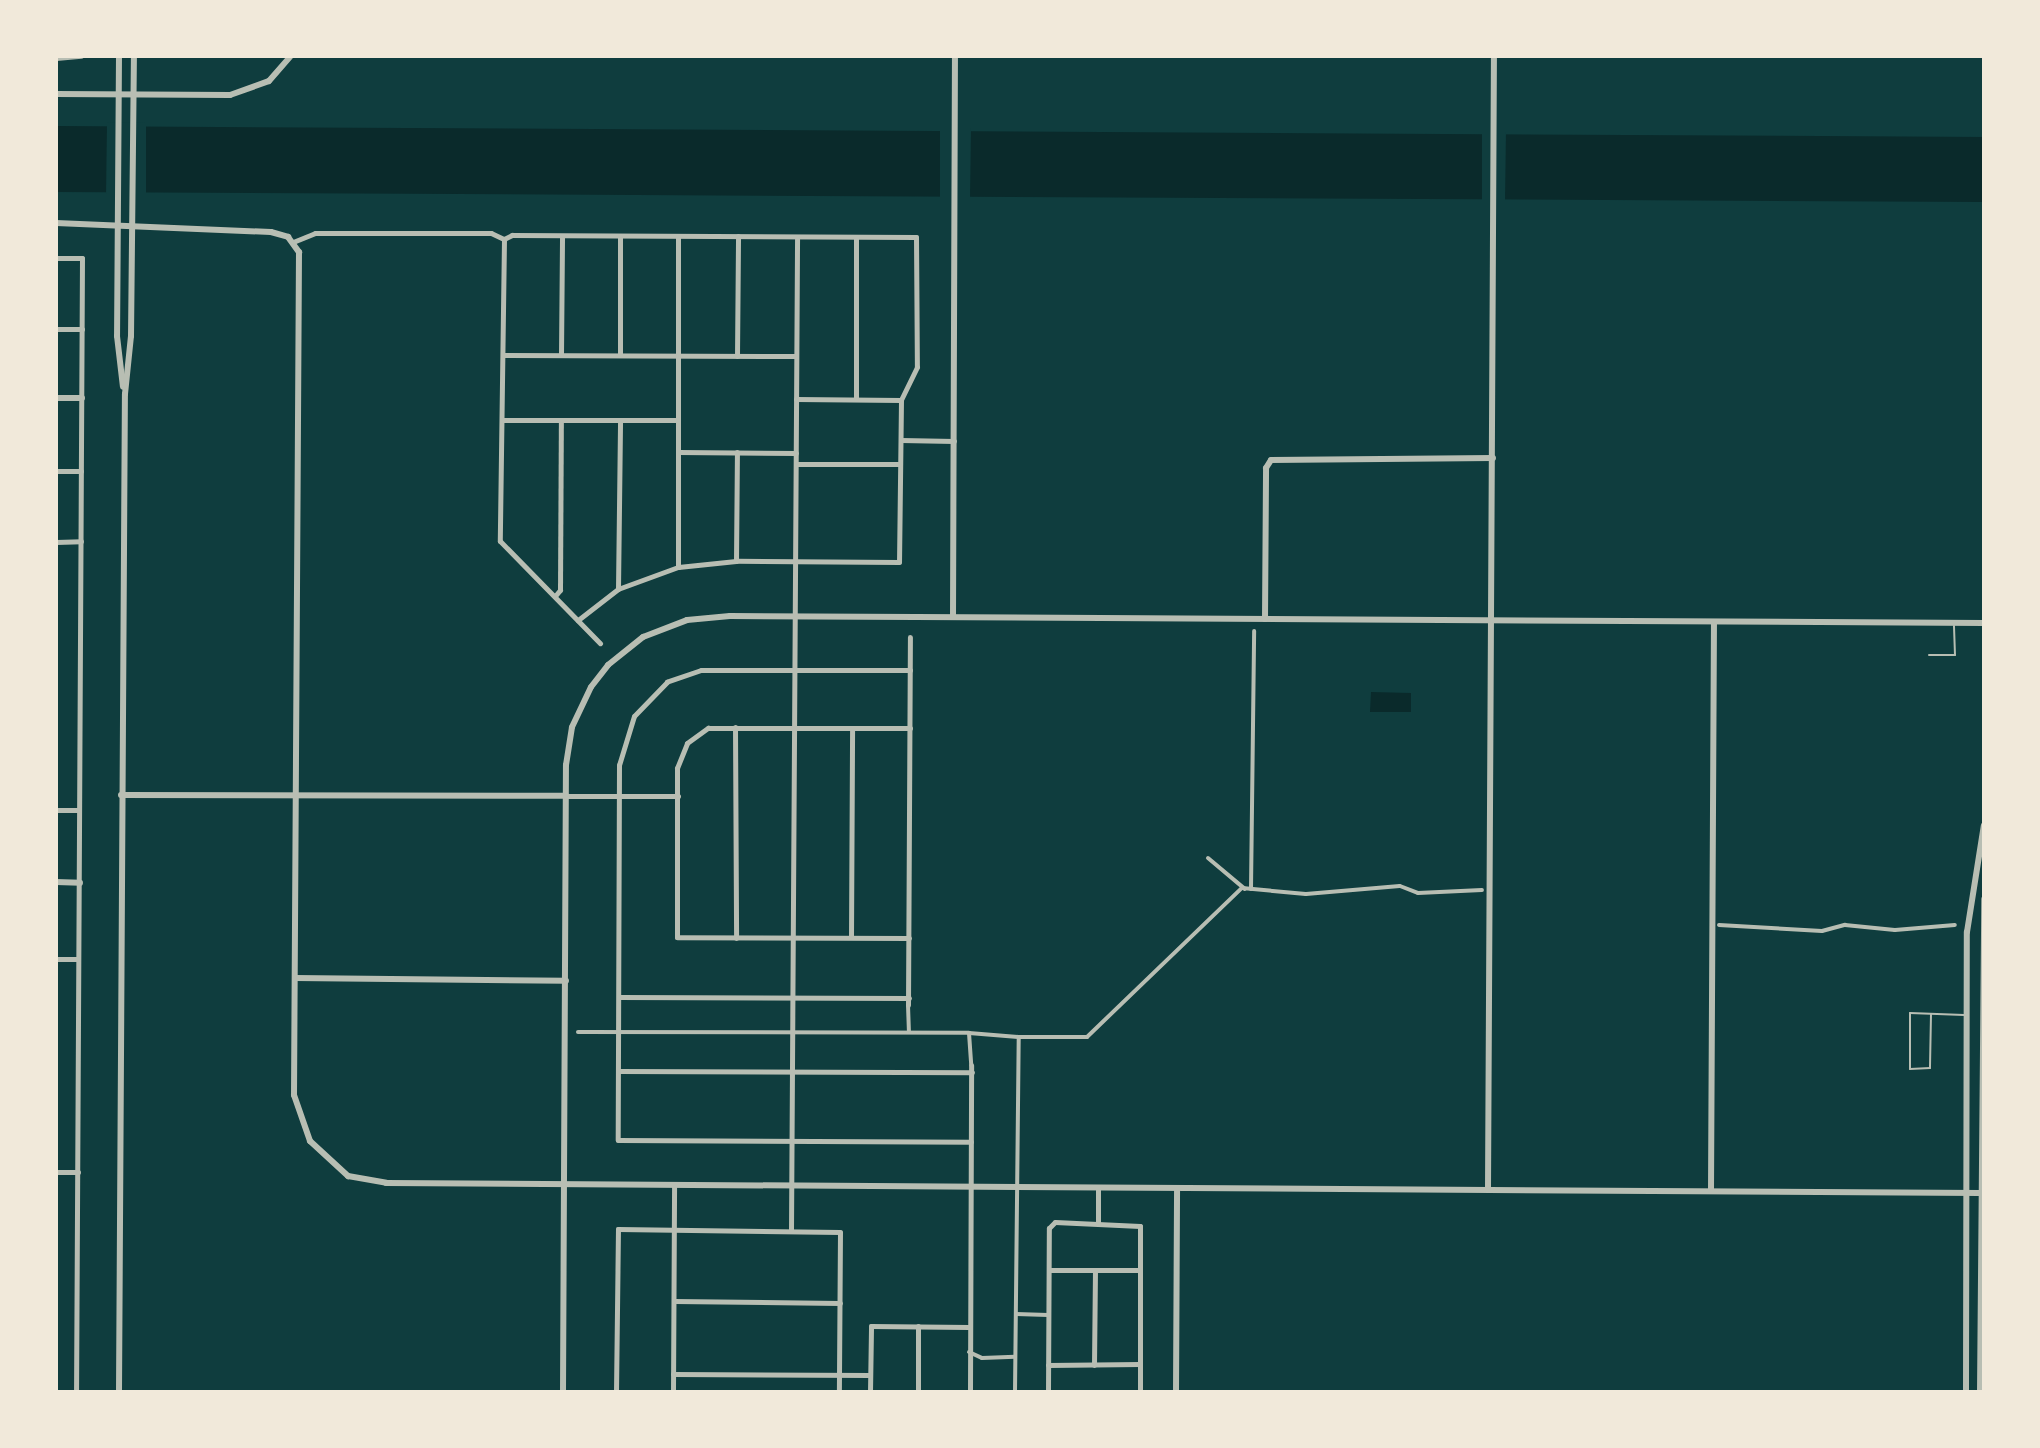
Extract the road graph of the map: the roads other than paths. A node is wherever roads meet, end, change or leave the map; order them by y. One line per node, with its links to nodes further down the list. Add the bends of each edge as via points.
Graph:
1 (81, 56): 7 (street)
2 (119, 56): 27 (street, via 117,336)
3 (134, 56): 27 (street, via 131,336)
4 (291, 56): 8 (street, via 269,81 230,95)
5 (955, 56): 38 (street)
6 (1494, 56): 42 (street)
7 (56, 58)
8 (56, 94)
9 (56, 223): 17 (street, via 218,227 271,232)
10 (562, 236): 11 (street); 16 (street); 22 (street)
11 (620, 236): 12 (street); 23 (street)
12 (678, 236): 13 (street); 24 (street)
13 (738, 236): 14 (street); 25 (street)
14 (797, 237): 15 (street); 26 (street)
15 (856, 237): 31 (street); 32 (street, via 916,237 917,367)
16 (504, 239): 17 (street, via 491,233 315,233); 21 (street)
17 (293, 242): 73 (street, via 300,262)
18 (56, 258): 20 (street, via 82,258)
19 (56, 329): 20 (street)
20 (82, 329): 29 (street)
21 (503, 355): 22 (street); 33 (street)
22 (561, 355): 23 (street)
23 (620, 355): 24 (street)
24 (678, 355): 25 (street); 36 (street)
25 (737, 356): 26 (street)
26 (796, 356): 30 (street)
27 (125, 394): 72 (street)
28 (56, 398): 29 (street)
29 (82, 398): 46 (street)
30 (796, 399): 31 (street); 41 (street)
31 (856, 399): 32 (street)
32 (901, 400): 37 (street)
33 (502, 420): 34 (street); 53 (street, via 500,541)
34 (561, 420): 35 (street); 53 (street, via 560,590)
35 (620, 420): 36 (street); 52 (street)
36 (678, 420): 39 (street)
37 (901, 440): 38 (street); 44 (street)
38 (954, 441): 55 (street)
39 (678, 452): 40 (street); 51 (street)
40 (737, 452): 41 (street); 49 (street)
41 (796, 453): 43 (street)
42 (1493, 458): 56 (street); 57 (street, via 1271,460 1266,468)
43 (796, 464): 44 (street); 50 (street)
44 (900, 464): 50 (street, via 899,562)
45 (56, 471): 46 (street)
46 (81, 471): 47 (street)
47 (81, 541): 48 (street); 78 (street)
48 (56, 542)
49 (736, 561): 50 (street); 51 (street)
50 (795, 563): 54 (street)
51 (678, 567): 52 (street)
52 (618, 589): 58 (street)
53 (555, 596): 58 (street)
54 (796, 616): 55 (street); 66 (street); 74 (street, via 687,620 630,646 598,676 577,713 568,743)
55 (953, 616): 57 (street)
56 (1491, 618): 57 (street); 59 (street); 123 (street)
57 (1265, 619)
58 (578, 620): 64 (street)
59 (1714, 622): 60 (street); 124 (street)
60 (1954, 622): 61 (street); 65 (lane, via 1955,655)
61 (1984, 623)
62 (1254, 631): 83 (street)
63 (910, 637): 67 (street)
64 (600, 643)
65 (1929, 655)
66 (794, 670): 67 (street); 69 (street); 76 (street, via 709,668 667,682 639,708 626,731)
67 (910, 670): 71 (street)
68 (735, 727): 69 (street); 75 (street, via 708,728 687,743 679,757); 90 (street)
69 (794, 728): 70 (street); 88 (street)
70 (852, 728): 71 (street); 89 (street)
71 (910, 728): 91 (street)
72 (121, 795): 73 (street); 148 (street)
73 (298, 796): 74 (street); 94 (street)
74 (566, 796): 76 (street); 95 (street)
75 (678, 796): 76 (street); 90 (street, via 677,937)
76 (620, 797): 96 (street)
77 (56, 810): 78 (street)
78 (79, 810): 82 (street)
79 (1984, 825): 101 (street, via 1967,932)
80 (1208, 858): 83 (street)
81 (56, 882): 82 (street)
82 (80, 883): 93 (street)
83 (1248, 889): 84 (street, via 1306,894 1400,886 1418,893); 107 (street, via 1185,939 1153,978 1087,1037)
84 (1482, 890)
85 (1984, 899): 126 (street)
86 (1719, 925): 87 (street, via 1822,931 1845,925 1895,930)
87 (1955, 925)
88 (793, 937): 89 (street); 90 (street); 97 (street)
89 (851, 937): 91 (street)
90 (736, 938)
91 (909, 938): 98 (street)
92 (56, 959): 93 (street)
93 (78, 959): 115 (street)
94 (295, 978): 95 (street); 116 (street, via 296,1109 310,1141 334,1168 386,1183)
95 (566, 981): 116 (street)
96 (619, 997): 97 (street); 102 (street)
97 (793, 998): 98 (street); 105 (street)
98 (909, 998): 99 (street)
99 (908, 1005): 103 (street)
100 (1931, 1014): 100 (lane, via 1930,1068 1910,1069 1910,1013); 101 (lane)
101 (1966, 1015): 125 (street)
102 (618, 1031): 104 (street); 105 (street); 109 (street)
103 (909, 1031): 105 (street); 106 (street)
104 (578, 1032)
105 (792, 1032): 110 (street)
106 (969, 1033): 107 (street); 108 (street)
107 (1019, 1037): 120 (street)
108 (971, 1065): 111 (street)
109 (618, 1071): 110 (street); 112 (street, via 618,1140)
110 (792, 1072): 111 (street); 112 (street)
111 (972, 1072): 113 (street)
112 (792, 1142): 113 (street); 118 (street)
113 (971, 1142): 119 (street)
114 (56, 1172): 115 (street)
115 (78, 1172): 147 (street)
116 (563, 1184): 117 (street); 149 (street)
117 (674, 1185): 118 (street); 128 (street)
118 (791, 1186): 119 (street); 129 (street)
119 (971, 1187): 120 (street); 138 (street)
120 (1016, 1187): 121 (street); 135 (street)
121 (1098, 1188): 122 (street); 127 (street)
122 (1177, 1188): 123 (street); 159 (street)
123 (1488, 1190): 124 (street)
124 (1711, 1191): 125 (street)
125 (1965, 1193): 126 (street); 160 (street)
126 (1980, 1193): 161 (street)
127 (1098, 1222): 130 (street, via 1055,1222 1049,1228); 132 (street, via 1140,1226)
128 (674, 1229): 129 (street); 133 (street); 150 (street, via 618,1229)
129 (791, 1231): 134 (street, via 840,1232)
130 (1049, 1270): 131 (street); 136 (street)
131 (1095, 1270): 132 (street); 143 (street)
132 (1140, 1270): 141 (street)
133 (674, 1301): 134 (street); 144 (street)
134 (840, 1303): 145 (street)
135 (1016, 1314): 136 (street); 140 (street)
136 (1048, 1315): 142 (street)
137 (918, 1326): 138 (street); 146 (street, via 871,1326); 154 (street)
138 (969, 1327): 139 (street)
139 (969, 1352): 140 (street, via 982,1358); 155 (street)
140 (1015, 1357): 156 (street)
141 (1140, 1364): 143 (street); 158 (street)
142 (1048, 1365): 143 (street); 157 (street)
143 (1094, 1365)
144 (673, 1374): 145 (street); 151 (street)
145 (839, 1374): 146 (street); 152 (street)
146 (870, 1375): 153 (street)
147 (76, 1392)
148 (119, 1392)
149 (563, 1392)
150 (616, 1392)
151 (673, 1392)
152 (839, 1392)
153 (870, 1392)
154 (918, 1392)
155 (970, 1392)
156 (1015, 1392)
157 (1048, 1392)
158 (1140, 1392)
159 (1176, 1392)
160 (1966, 1392)
161 (1980, 1392)

